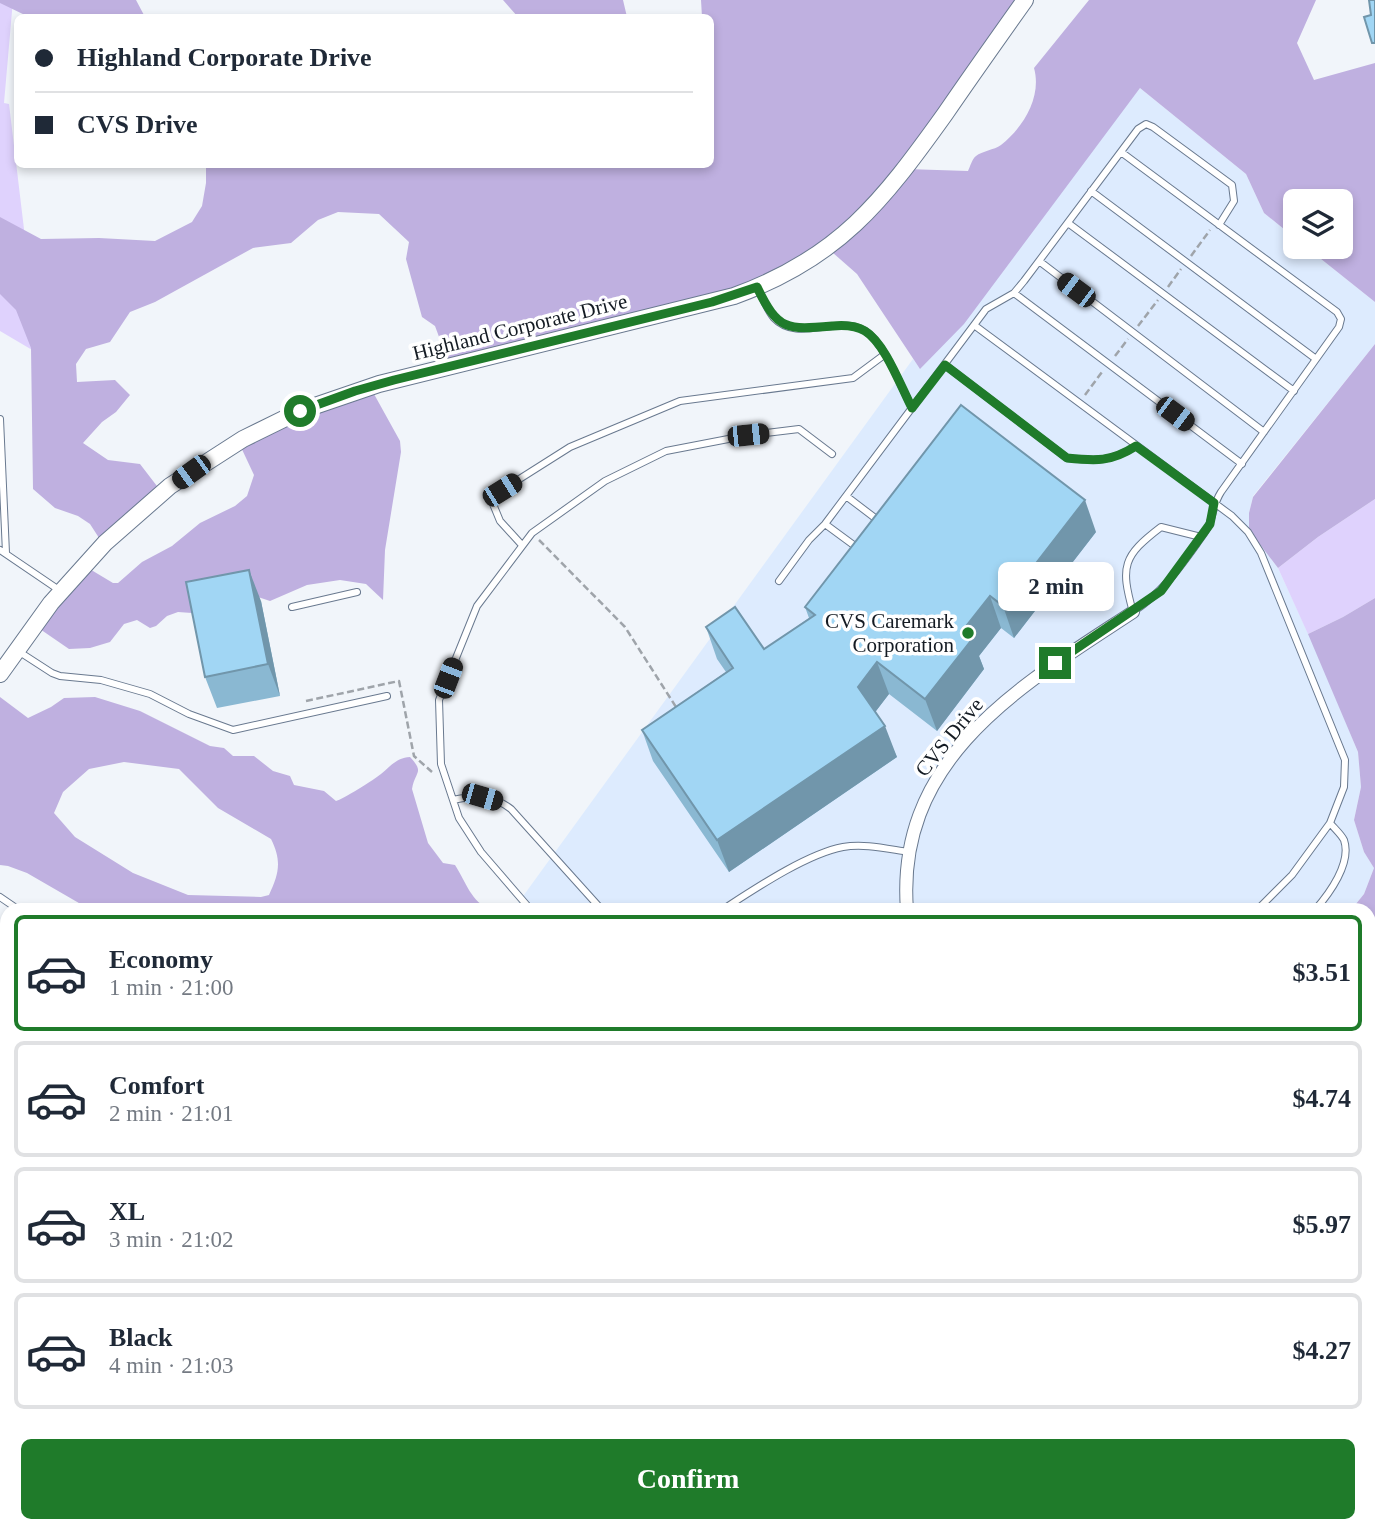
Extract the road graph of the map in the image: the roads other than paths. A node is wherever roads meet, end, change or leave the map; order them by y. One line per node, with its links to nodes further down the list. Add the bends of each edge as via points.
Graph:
1 (1025, 0): 7 (street, Highland Corporate Drive, via 872,209 823,250)
2 (1121, 152): 3 (lane); 5 (lane); 5 (lane, via 1146,124 1163,134 1232,186 1234,201)
3 (1091, 191): 4 (lane); 11 (lane)
4 (1068, 223): 6 (lane); 13 (lane)
5 (1218, 223): 11 (lane, via 1339,314 1340,325)
6 (1039, 261): 8 (lane); 16 (lane)
7 (757, 287): 10 (lane, via 778,321 798,328 862,329); 29 (street, Highland Corporate Drive, via 379,384 300,411 243,439 170,486 120,528)
8 (1014, 293): 9 (lane, via 986,309); 19 (lane)
9 (974, 325): 12 (lane); 17 (lane)
10 (884, 355): 14 (lane); 25 (lane, via 853,378 680,401 570,447 502,490 494,505 500,522)
11 (1316, 359): 13 (lane)
12 (945, 365): 14 (lane); 17 (lane, via 1067,458 1118,458)
13 (1294, 391): 16 (lane)
14 (912, 408): 20 (lane)
15 (0, 419): 26 (lane)
16 (1264, 432): 19 (lane)
17 (1136, 446): 21 (lane)
18 (832, 454): 25 (lane, via 799,429 666,451 605,481)
19 (1242, 464): 21 (lane)
20 (846, 496): 22 (lane); 23 (lane)
21 (1214, 503): 24 (lane, via 1210,524); 37 (lane, via 1248,532 1261,553 1345,760 1344,787)
22 (825, 524): 27 (lane); 28 (lane)
23 (883, 524)
24 (1201, 537): 32 (lane, via 1161,591); 32 (lane, via 1161,527 1139,544 1126,564 1126,589)
25 (521, 544): 36 (lane, via 477,606 439,700 441,764)
26 (3, 552): 29 (lane)
27 (862, 552)
28 (779, 581)
29 (61, 591): 33 (street, Highland Corporate Drive)
30 (357, 592): 31 (lane)
31 (292, 607)
32 (1133, 612): 38 (street, CVS Drive, via 1028,682 975,729 930,791 915,823)
33 (17, 650): 34 (street, Highland Corporate Drive); 35 (lane, via 60,676 101,680 150,694 233,730)
34 (0, 674)
35 (387, 696)
36 (453, 800): 39 (lane, via 481,852); 40 (lane, via 482,797 502,802)
37 (1330, 823): 43 (lane, via 1292,875); 44 (lane, via 1343,838 1347,854)
38 (909, 852): 41 (lane, via 842,847); 42 (street, CVS Drive)
39 (525, 903)
40 (596, 903)
41 (734, 903)
42 (907, 903)
43 (1263, 903)
44 (1321, 903)

